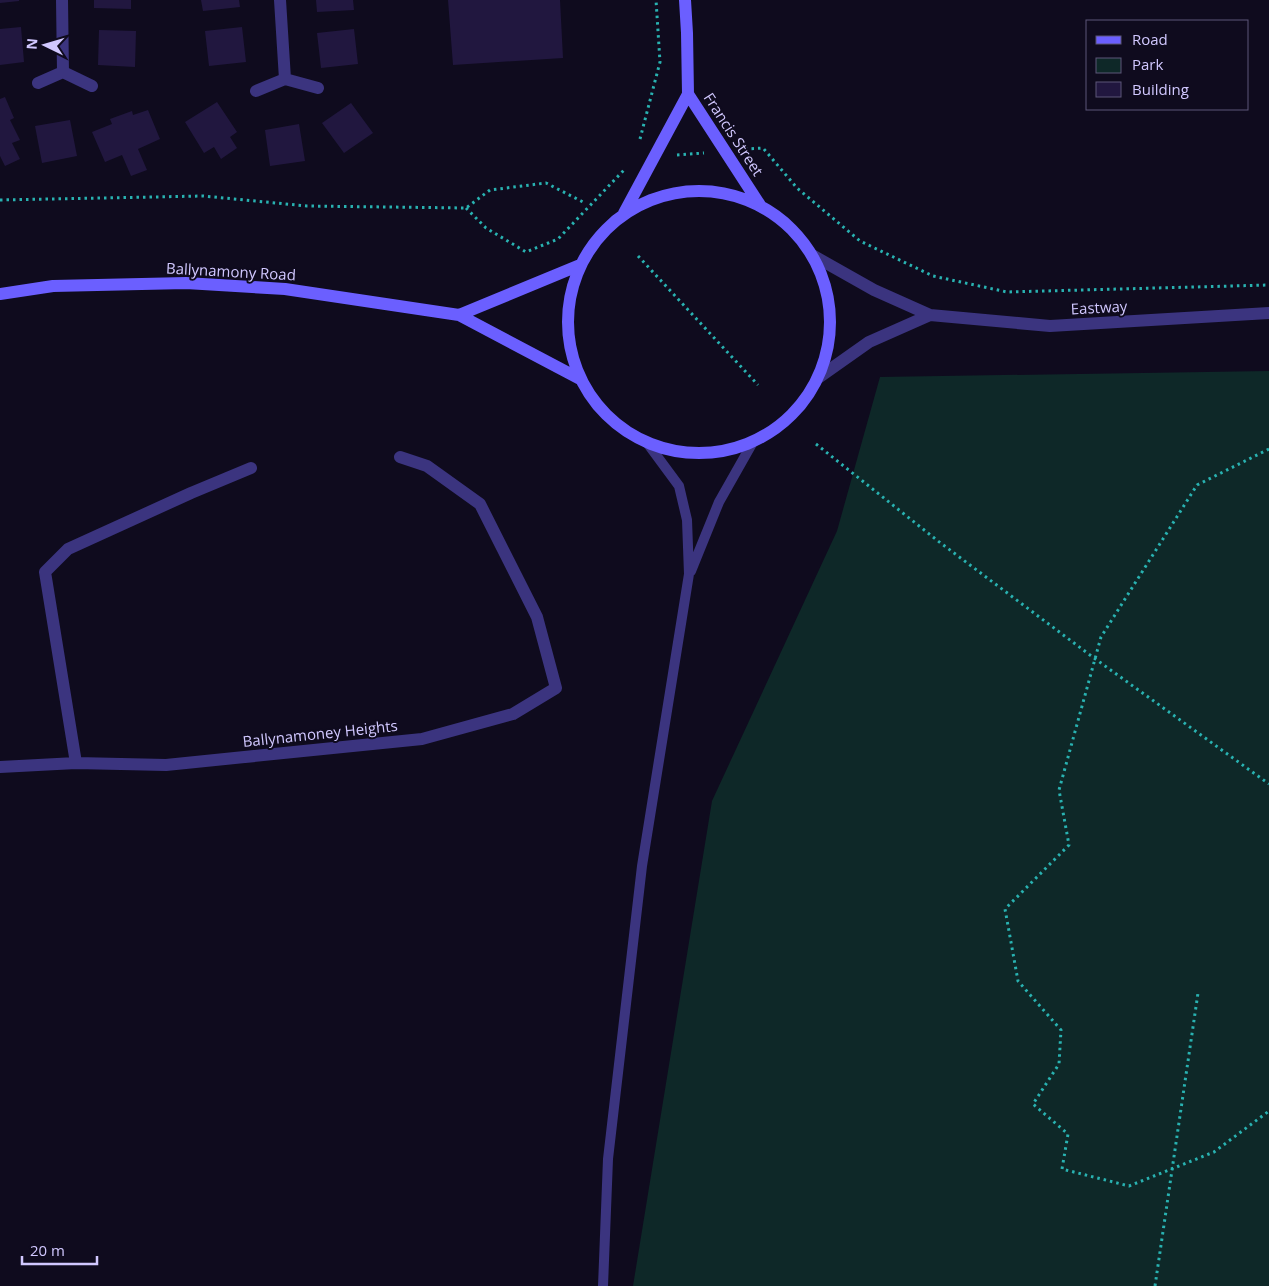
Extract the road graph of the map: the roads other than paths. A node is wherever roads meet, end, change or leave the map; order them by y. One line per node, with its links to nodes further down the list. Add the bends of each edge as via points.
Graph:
1 (62, 0): 4 (street)
2 (280, 0): 5 (street)
3 (685, 0): 10 (main road)
4 (63, 72): 6 (street); 7 (street)
5 (284, 79): 8 (street); 9 (street)
6 (38, 83)
7 (92, 86)
8 (318, 88)
9 (256, 91)
10 (688, 94): 11 (main road, Francis Street); 12 (main road, Francis Street)
11 (760, 205): 12 (main road, via 726,193 691,190 656,197); 13 (main road, via 790,226)
12 (624, 213): 14 (main road, via 598,236)
13 (812, 255): 18 (street, Eastway, via 874,290); 19 (main road, via 828,294 830,337)
14 (580, 265): 17 (main road); 20 (main road, via 568,303 568,342)
15 (0, 294): 17 (main road, Ballynamony Road, via 53,286 186,283 285,289)
16 (1269, 313): 18 (street, Eastway, via 1050,326)
17 (460, 315): 20 (main road, Ballynamony Road)
18 (930, 315): 19 (street, Eastway, via 869,342)
19 (818, 378): 21 (main road, via 802,404 780,426)
20 (580, 379): 22 (main road, via 597,406 620,428)
21 (753, 442): 22 (main road, via 719,452 683,453); 25 (lane, via 720,502)
22 (648, 444): 25 (lane, via 679,486 687,520)
23 (400, 457): 26 (street, Ballynamoney Heights, via 427,466 480,504 537,617 556,688 513,714 422,739 166,765)
24 (251, 468): 26 (street, via 68,549 45,572)
25 (689, 574): 28 (lane, via 642,866 608,1159)
26 (76, 763): 27 (street, Ballynamoney Heights)
27 (0, 767)
28 (602, 1286)

